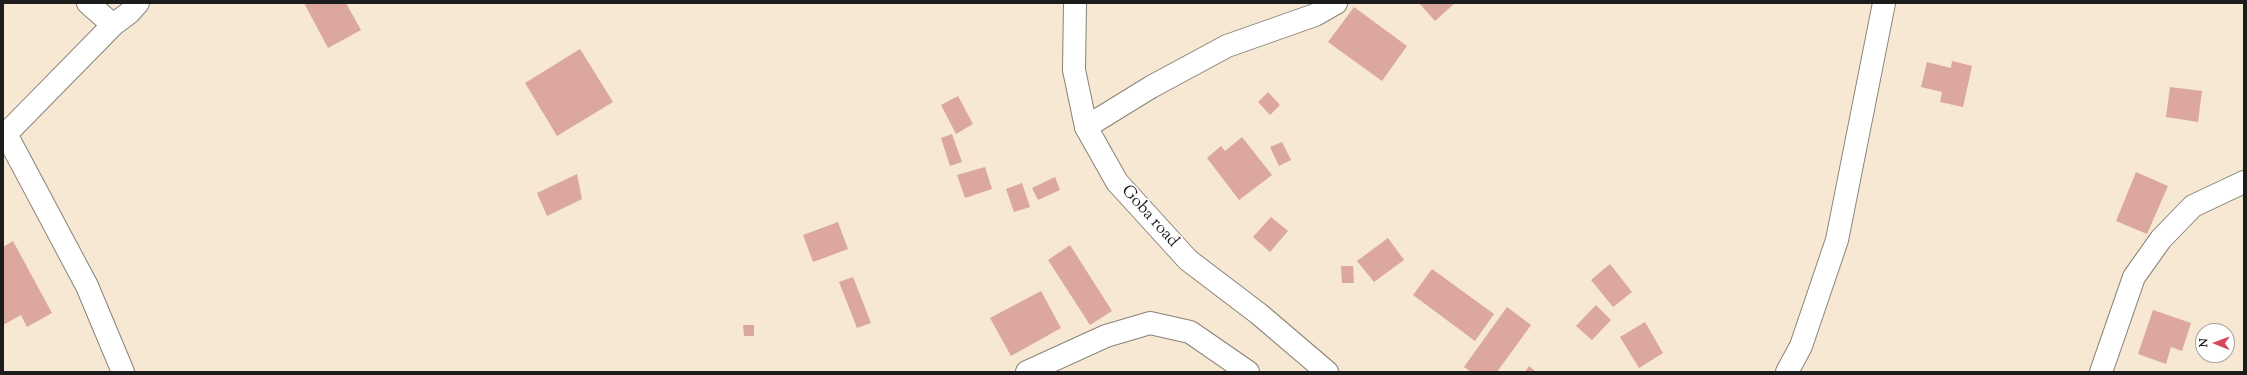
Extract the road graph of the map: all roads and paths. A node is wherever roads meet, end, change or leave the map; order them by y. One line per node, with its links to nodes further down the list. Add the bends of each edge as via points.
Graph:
1 (88, 3): 6 (street)
2 (138, 3): 6 (street)
3 (1075, 3): 7 (street, Goba road, via 1074,70)
4 (1336, 3): 7 (street, via 1315,15 1227,46 1151,87)
5 (1884, 3): 14 (street, via 1837,240 1801,346)
6 (113, 25): 8 (street)
7 (1086, 127): 13 (street, Goba road, via 1117,182 1188,260 1259,314)
8 (4, 135): 10 (street, via 87,286)
9 (2244, 182): 15 (street, via 2193,206 2161,239 2134,277)
10 (123, 372)
11 (1027, 372): 12 (street, via 1106,336 1150,323 1190,332)
12 (1248, 372)
13 (1328, 372)
14 (1787, 372)
15 (2101, 372)

